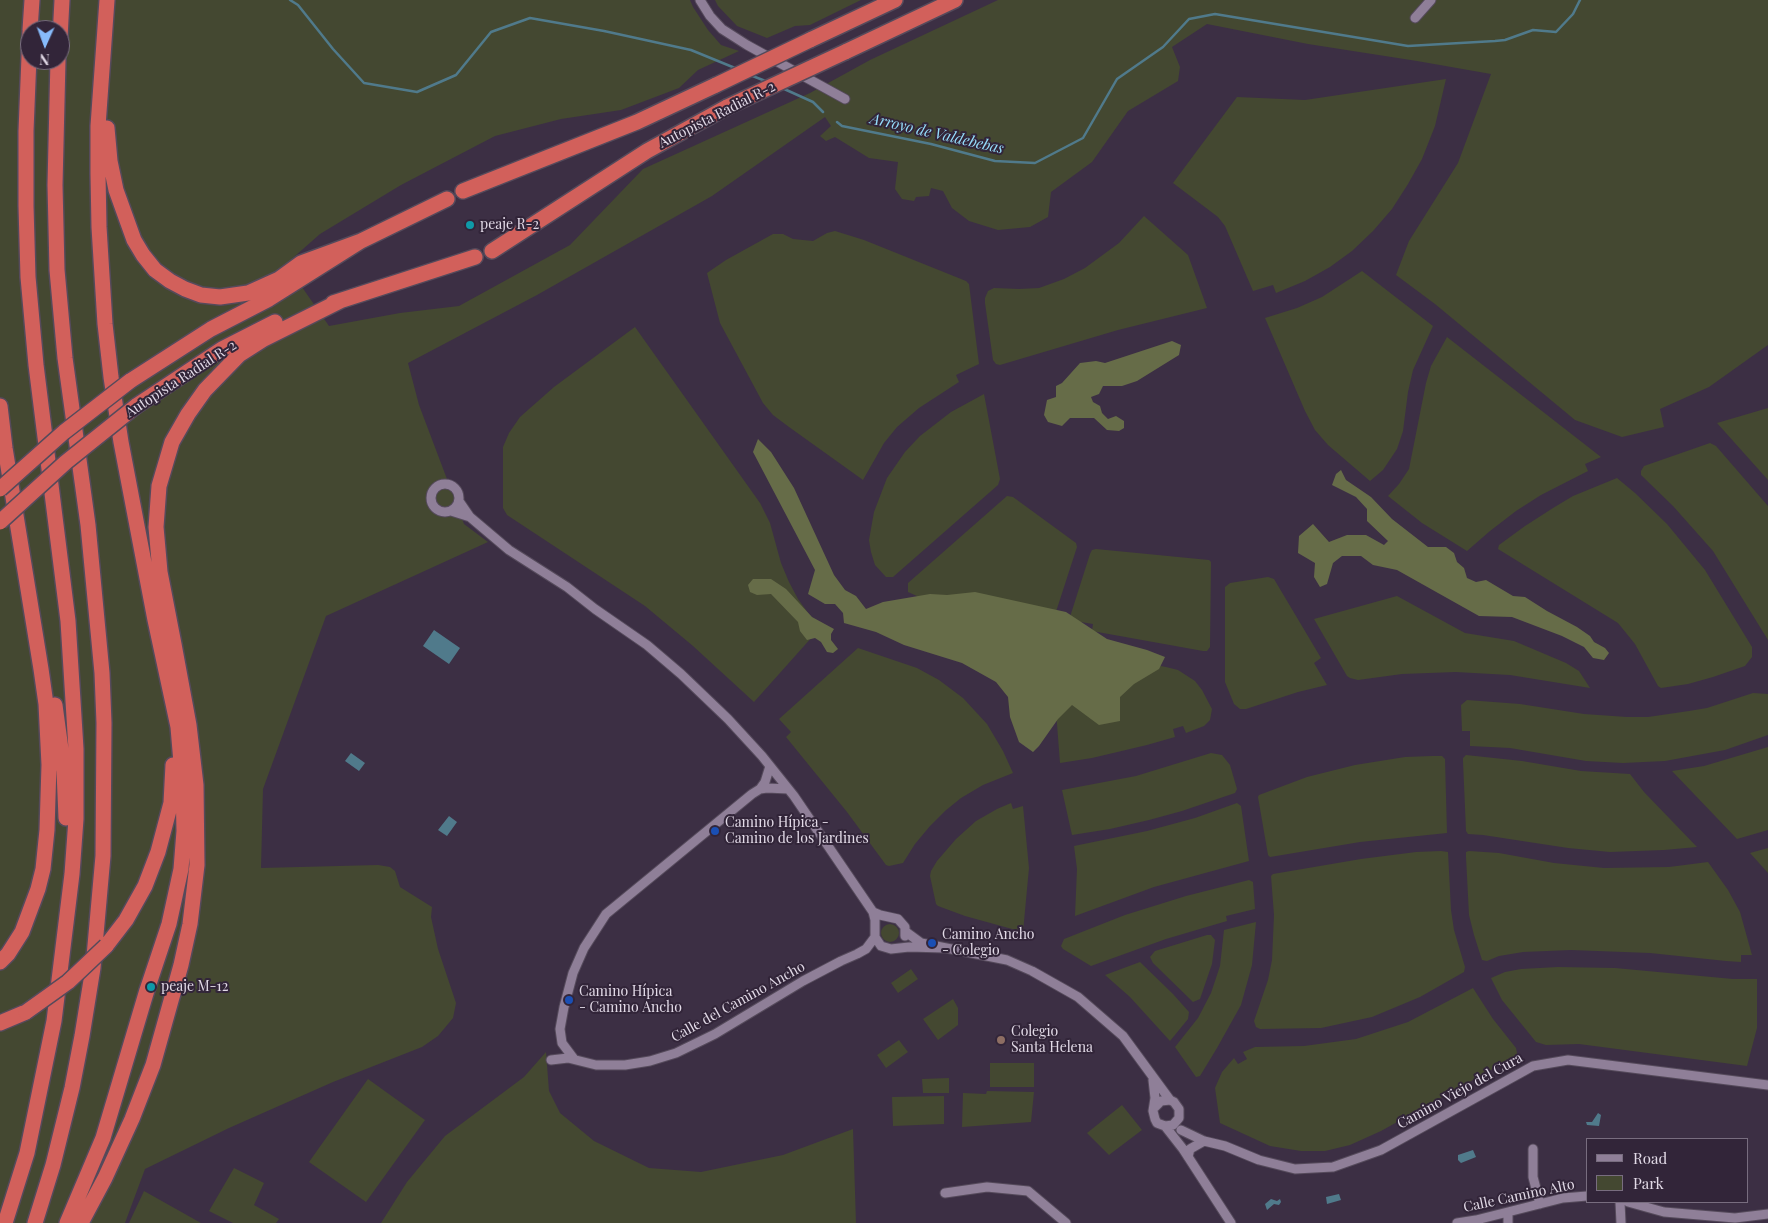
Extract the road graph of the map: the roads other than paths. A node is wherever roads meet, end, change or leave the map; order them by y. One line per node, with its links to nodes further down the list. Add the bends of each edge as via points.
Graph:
1 (32, 0): 9 (highway)
2 (62, 0): 10 (highway)
3 (107, 0): 11 (highway)
4 (700, 0): 14 (street, via 722,29)
5 (895, 0): 15 (highway, Autopista Radial R-2, bridge, via 637,122)
6 (955, 0): 18 (highway, Autopista Radial R-2, bridge, via 727,107 647,151)
7 (1431, 0): 8 (street)
8 (1416, 18)
9 (31, 20)
10 (61, 20)
11 (103, 59): 17 (highway, via 108,146 116,190 134,240 148,263 161,275 202,295 235,296 268,285 301,263); 28 (highway, via 98,126 98,227 110,377)
12 (28, 70): 40 (highway, via 28,278 68,621 76,748 76,819)
13 (58, 70): 65 (highway, via 57,270 65,358 88,525 102,673 103,856 93,968 82,1036 53,1165)
14 (845, 98)
15 (463, 191)
16 (447, 199): 17 (highway, Autopista Radial R-2)
17 (360, 242): 22 (highway, Autopista Radial R-2, bridge, via 269,299 211,329 130,381 64,432)
18 (492, 251)
19 (475, 257): 20 (highway, Autopista Radial R-2)
20 (342, 300): 26 (highway, Autopista Radial R-2, bridge, via 288,315 230,345 136,406 66,462); 67 (highway, via 264,339 239,356 204,390 172,442 158,486 156,527 160,572 195,777 198,865 182,965 154,1066 121,1144)
21 (0, 406): 27 (highway)
22 (0, 489)
23 (459, 501): 24 (street); 24 (street, via 458,493 450,485 435,487 431,494 433,506 443,512); 25 (street)
24 (451, 511): 25 (street)
25 (470, 517): 29 (street, via 509,550 647,645 703,694)
26 (0, 522)
27 (20, 536): 39 (highway, via 46,704 49,810 43,868 33,905 22,932); 40 (highway, via 42,632 64,771 66,875)
28 (164, 660): 41 (highway, bridge, via 173,745 171,803 145,886 126,920 106,946 68,982 26,1012); 66 (highway, via 178,727 183,786 181,869 169,924 103,1138)
29 (770, 766): 30 (street); 31 (street)
30 (760, 789): 31 (street); 42 (street, via 606,914 584,948 573,973 560,1029)
31 (788, 789): 32 (street)
32 (873, 912): 33 (street); 34 (street)
33 (887, 917): 34 (street); 35 (street, via 898,919)
34 (875, 927): 36 (street)
35 (906, 932): 37 (street, via 904,941); 38 (street, via 921,943)
36 (875, 938): 37 (street, via 886,948); 43 (street, Calle del Camino Ancho, via 866,949 676,1053 625,1065)
37 (896, 947): 38 (street)
38 (944, 948): 44 (street, via 1007,960 1032,970 1078,997 1123,1036)
39 (0, 962)
40 (61, 972): 64 (highway, via 27,1153)
41 (0, 1023)
42 (562, 1043): 43 (street); 43 (street, Calle del Camino Ancho, via 551,1060)
43 (574, 1059)
44 (1152, 1078): 46 (street); 47 (street)
45 (1768, 1085): 51 (street, Camino Viejo del Cura, via 1568,1060 1533,1066 1380,1150 1333,1167 1295,1169)
46 (1170, 1100): 47 (street, via 1161,1101); 48 (street, via 1177,1105)
47 (1155, 1107): 49 (street, via 1157,1123)
48 (1179, 1118): 49 (street, via 1173,1125); 50 (street)
49 (1165, 1126): 53 (street)
50 (1181, 1130): 51 (street, Camino Viejo del Cura); 53 (street)
51 (1204, 1141): 53 (street)
52 (1533, 1149): 59 (street, via 1533,1177)
53 (1185, 1153): 69 (street)
54 (945, 1193): 68 (street, via 986,1188 1028,1190)
55 (1586, 1196): 59 (street, Calle Camino Alto)
56 (1620, 1203): 72 (street)
57 (1632, 1203): 61 (street)
58 (1665, 1203): 61 (street)
59 (1540, 1204): 60 (street, Calle Camino Alto)
60 (1508, 1212): 70 (street, Calle Camino Alto); 71 (street)
61 (1664, 1212): 63 (street)
62 (1768, 1214): 63 (street)
63 (1735, 1220)
64 (5, 1223)
65 (35, 1223)
66 (67, 1223)
67 (81, 1223)
68 (1066, 1223)
69 (1231, 1223)
70 (1457, 1223)
71 (1508, 1223)
72 (1621, 1223)

